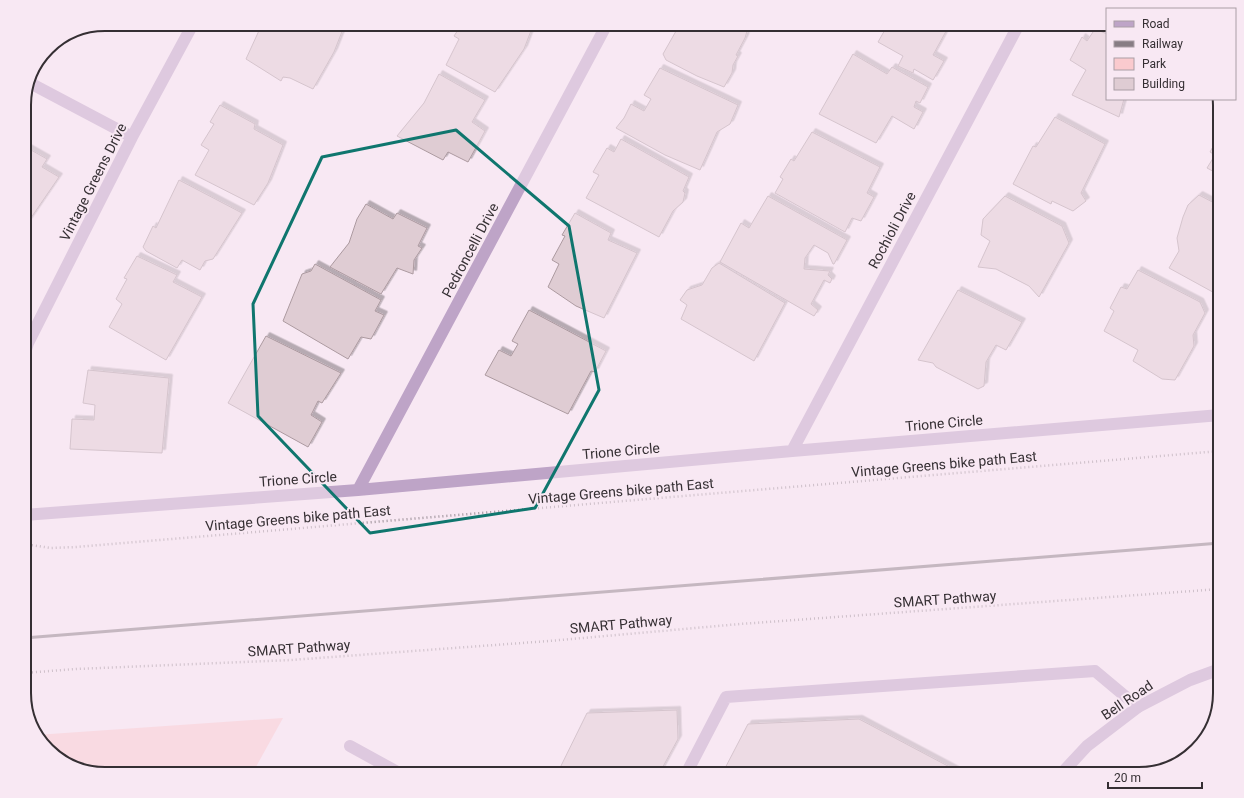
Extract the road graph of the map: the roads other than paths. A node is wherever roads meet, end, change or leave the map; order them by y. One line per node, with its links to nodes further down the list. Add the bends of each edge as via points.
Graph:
1 (189, 31): 5 (street, Vintage Greens Drive)
2 (603, 31): 9 (street, Pedroncelli Drive)
3 (1015, 31): 8 (street, Rochioli Drive)
4 (34, 85): 5 (street)
5 (132, 137): 6 (street, Vintage Greens Drive)
6 (31, 337)
7 (1213, 416): 8 (street, Trione Circle)
8 (792, 451): 9 (street, Trione Circle)
9 (358, 490): 10 (street, Trione Circle)
10 (31, 514)
11 (1213, 672): 12 (street, Bell Road, via 1190,680)
12 (1138, 707): 15 (street, via 1095,671 726,697); 16 (street, Bell Road, via 1088,746)
13 (350, 746): 14 (street)
14 (388, 767)
15 (690, 767)
16 (1068, 767)

